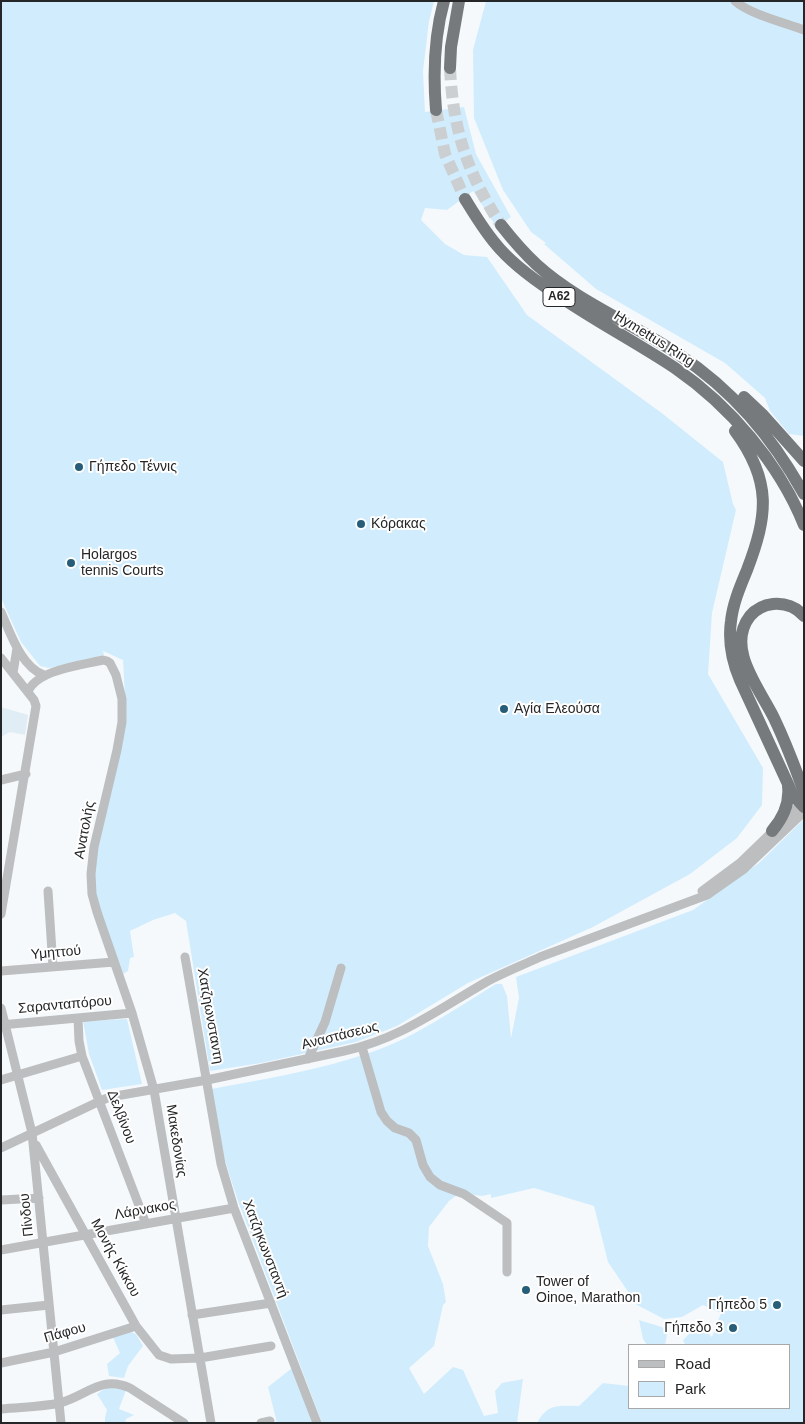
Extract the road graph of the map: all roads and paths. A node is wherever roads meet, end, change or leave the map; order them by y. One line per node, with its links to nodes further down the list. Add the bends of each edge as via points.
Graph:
1 (444, 1): 6 (highway, via 435,56)
2 (459, 1): 5 (highway)
3 (735, 1): 4 (street, via 754,12)
4 (804, 30)
5 (450, 68)
6 (436, 110)
7 (465, 199): 10 (highway, Hymettus Ring / Α62, via 500,249 526,274)
8 (501, 225): 9 (highway, Hymettus Ring / Α62, via 554,279)
9 (680, 355): 11 (highway, via 737,391); 12 (highway, Hymettus Ring / Α62, via 753,418)
10 (699, 386): 13 (highway, Hymettus Ring / Α62, via 755,443 782,483); 23 (highway, via 744,443 760,480 764,506 762,519 755,550 734,606 731,650 740,680)
11 (804, 462)
12 (804, 494)
13 (804, 525)
14 (1, 612): 16 (street)
15 (804, 616): 23 (highway, via 787,605 767,605 747,620 742,635 745,662 775,719)
16 (17, 648): 17 (street); 18 (street)
17 (6, 665): 19 (street)
18 (40, 673): 19 (street, Ανατολής, via 27,682); 20 (street); 31 (street, Ανατολής, via 103,660 110,664 116,675 122,699 122,722 91,874 92,894)
19 (20, 681): 20 (street)
20 (28, 692): 21 (street, via 36,706)
21 (26, 774): 22 (street); 26 (street)
22 (1, 780)
23 (797, 782): 24 (highway, via 792,794); 25 (highway)
24 (803, 803): 25 (street); 28 (street, via 744,869 708,895)
25 (772, 831): 28 (street, via 713,884)
26 (5, 869): 29 (street)
27 (48, 891): 32 (street)
28 (671, 909): 39 (street, Αναστάσεως, via 515,968 392,1037)
29 (1, 914)
30 (186, 957): 44 (street, Χατζηωνσταντη)
31 (114, 962): 32 (street, Υμηττού); 36 (street, Ανατολής)
32 (53, 967): 34 (street, Υμηττού)
33 (340, 968): 41 (street, via 325,1022)
34 (1, 971)
35 (1, 1008): 38 (street, Πίνδου)
36 (132, 1013): 37 (street, Σαρανταπόρου); 45 (street, Ανατολής)
37 (78, 1018): 38 (street, Σαρανταπόρου); 40 (street, Δελβίνου)
38 (4, 1025): 42 (street, Πίνδου)
39 (362, 1047): 41 (street, Αναστάσεως); 57 (street, via 381,1112 395,1128 409,1133 416,1140 430,1177 464,1194 506,1223)
40 (82, 1056): 42 (street); 46 (street, Δελβίνου)
41 (308, 1059): 44 (street, Αναστάσεως)
42 (18, 1076): 43 (street); 47 (street, Πίνδου)
43 (1, 1080)
44 (207, 1080): 45 (street, Αναστάσεως); 51 (street, Χατζηκωνσταντή, via 221,1164)
45 (154, 1090): 46 (street, Αναστάσεως); 52 (street, Μακεδονίας)
46 (100, 1101): 47 (street, Αναστάσεως); 53 (street, Δελβίνου)
47 (32, 1133): 48 (street, Αναστάσεως); 49 (street, Πίνδου); 54 (street, Μονής Κίκκου, via 38,1151)
48 (1, 1148)
49 (39, 1198): 50 (street); 55 (street, Πίνδου)
50 (1, 1200)
51 (234, 1208): 52 (street, Λάρνακος); 58 (street, Χατζηκωνσταντή)
52 (176, 1219): 53 (street, Λάρνακος); 61 (street, Μακεδονίας)
53 (146, 1224): 54 (street, Λάρνακος)
54 (86, 1234): 55 (street, Λάρνακος); 62 (street, Μονής Κίκκου)
55 (43, 1243): 56 (street, Λάρνακος); 59 (street, Πίνδου)
56 (1, 1250)
57 (507, 1272)
58 (272, 1303): 61 (street); 72 (street, Χατζηκωνσταντή)
59 (49, 1306): 60 (street); 64 (street, Πίνδου)
60 (1, 1310)
61 (192, 1315): 65 (street, Μακεδονίας)
62 (136, 1326): 64 (street, Πάφου); 65 (street, Μονής Κίκκου, via 164,1358)
63 (271, 1346): 65 (street)
64 (54, 1352): 66 (street, Πάφου); 67 (street, Πίνδου)
65 (200, 1358): 71 (street, Μακεδονίας)
66 (1, 1363)
67 (59, 1403): 68 (street); 69 (street, Πίνδου); 70 (street, via 105,1383 117,1384 130,1388)
68 (1, 1409)
69 (61, 1423)
70 (184, 1423)
71 (212, 1423)
72 (317, 1423)

